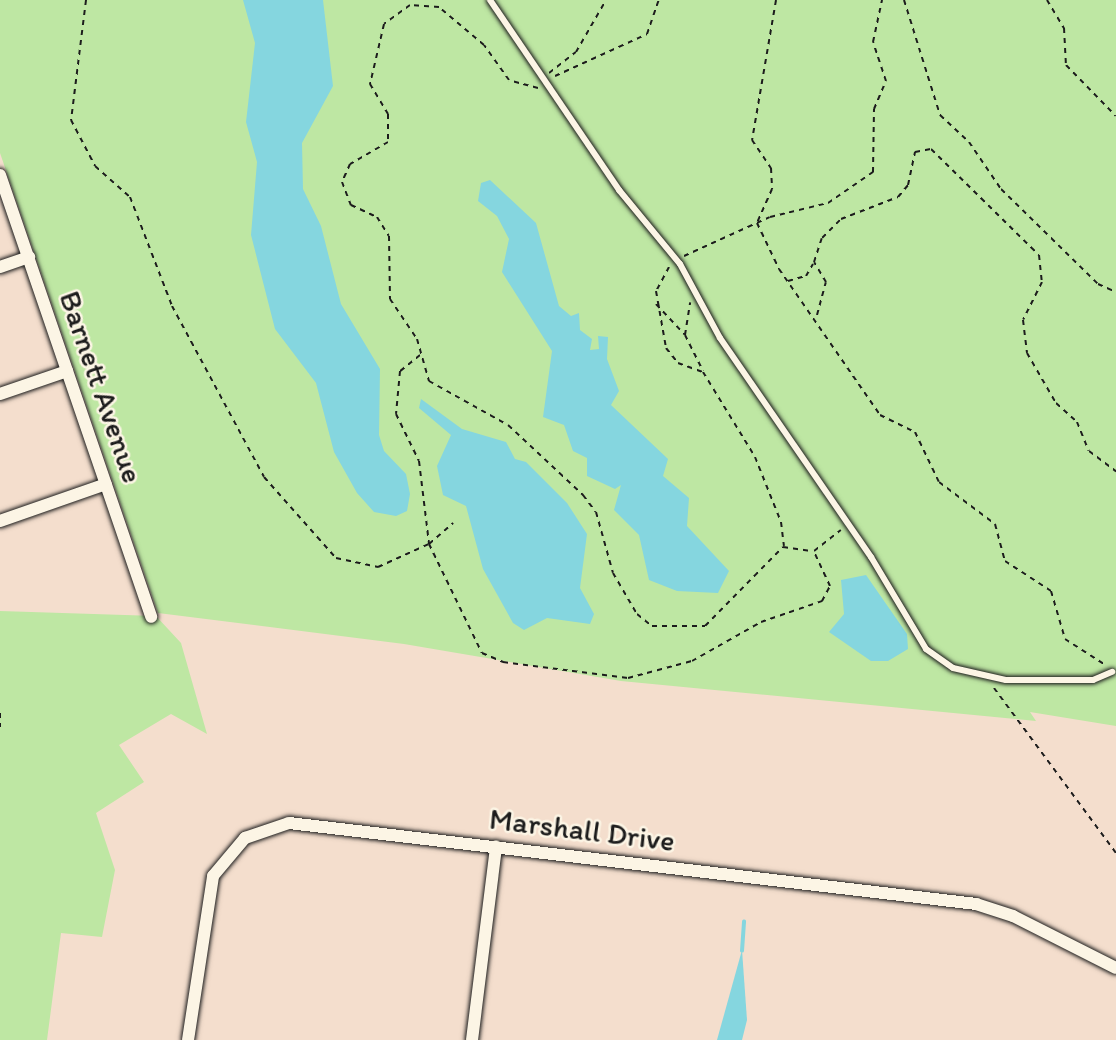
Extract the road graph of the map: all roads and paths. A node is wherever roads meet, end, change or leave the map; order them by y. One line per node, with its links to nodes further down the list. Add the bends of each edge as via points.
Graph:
1 (86, 0): 32 (path, via 71,120 95,166 130,197 172,306 264,477 345,563 388,565)
2 (490, 0): 9 (lane)
3 (606, 0): 9 (path, via 576,52)
4 (659, 0): 9 (path, via 647,34)
5 (776, 0): 12 (path, via 753,121 752,140 771,178)
6 (882, 0): 12 (path, via 873,36 886,81 873,115 875,168 828,203)
7 (904, 0): 19 (path, via 940,115 970,142 1001,189 1098,284)
8 (1047, 0): 10 (path, via 1064,28 1066,65)
9 (545, 82): 14 (lane, via 619,190); 23 (path, via 534,89 515,84 484,45 439,6 410,5 384,24 370,85 388,114 388,142 350,164 341,179 351,205 377,217 389,236 390,299)
10 (1116, 116)
11 (0, 175): 13 (street, Barnett Avenue)
12 (757, 223): 14 (path); 17 (path)
13 (29, 257): 16 (street); 24 (street, Barnett Avenue)
14 (677, 260): 18 (lane); 20 (path, via 658,279)
15 (814, 262): 17 (path, via 806,276); 21 (path, via 825,282); 27 (path, via 834,225 904,191 915,152 937,153 1039,255 1042,282 1023,320 1027,353 1056,403 1077,422 1089,450)
16 (0, 267)
17 (787, 281): 21 (path)
18 (691, 285): 22 (path); 31 (lane)
19 (1116, 292)
20 (656, 303): 22 (path); 25 (path, via 672,359)
21 (817, 316): 36 (path, via 839,363 880,415 908,424 931,456 939,482 995,524 1005,561 1051,592 1065,639 1096,654)
22 (685, 335): 25 (path)
23 (420, 355): 32 (path, via 400,371 395,409 419,461); 33 (path, via 434,387 508,425 588,500 613,573 649,624 683,630 710,623)
24 (67, 371): 26 (street); 28 (street, Barnett Avenue)
25 (703, 372): 33 (path, via 755,457 782,522)
26 (0, 394)
27 (1116, 471)
28 (106, 484): 29 (street); 35 (street, Barnett Avenue)
29 (0, 521)
30 (453, 523): 32 (path)
31 (845, 523): 34 (path); 37 (lane, via 926,649 953,668)
32 (429, 544): 34 (path, via 482,653 622,679 692,661 761,622 822,601 830,586)
33 (783, 547): 34 (path)
34 (814, 551)
35 (151, 617)
36 (1112, 672): 37 (lane, via 1093,680)
37 (985, 675): 41 (path)
38 (1, 713): 39 (path)
39 (0, 727)
40 (496, 846): 42 (street, Marshall Drive, via 976,904 1013,916); 43 (street, Marshall Drive, via 299,822 245,838 224,858 208,887); 44 (street)
41 (1116, 853)
42 (1116, 968)
43 (188, 1040)
44 (472, 1040)

